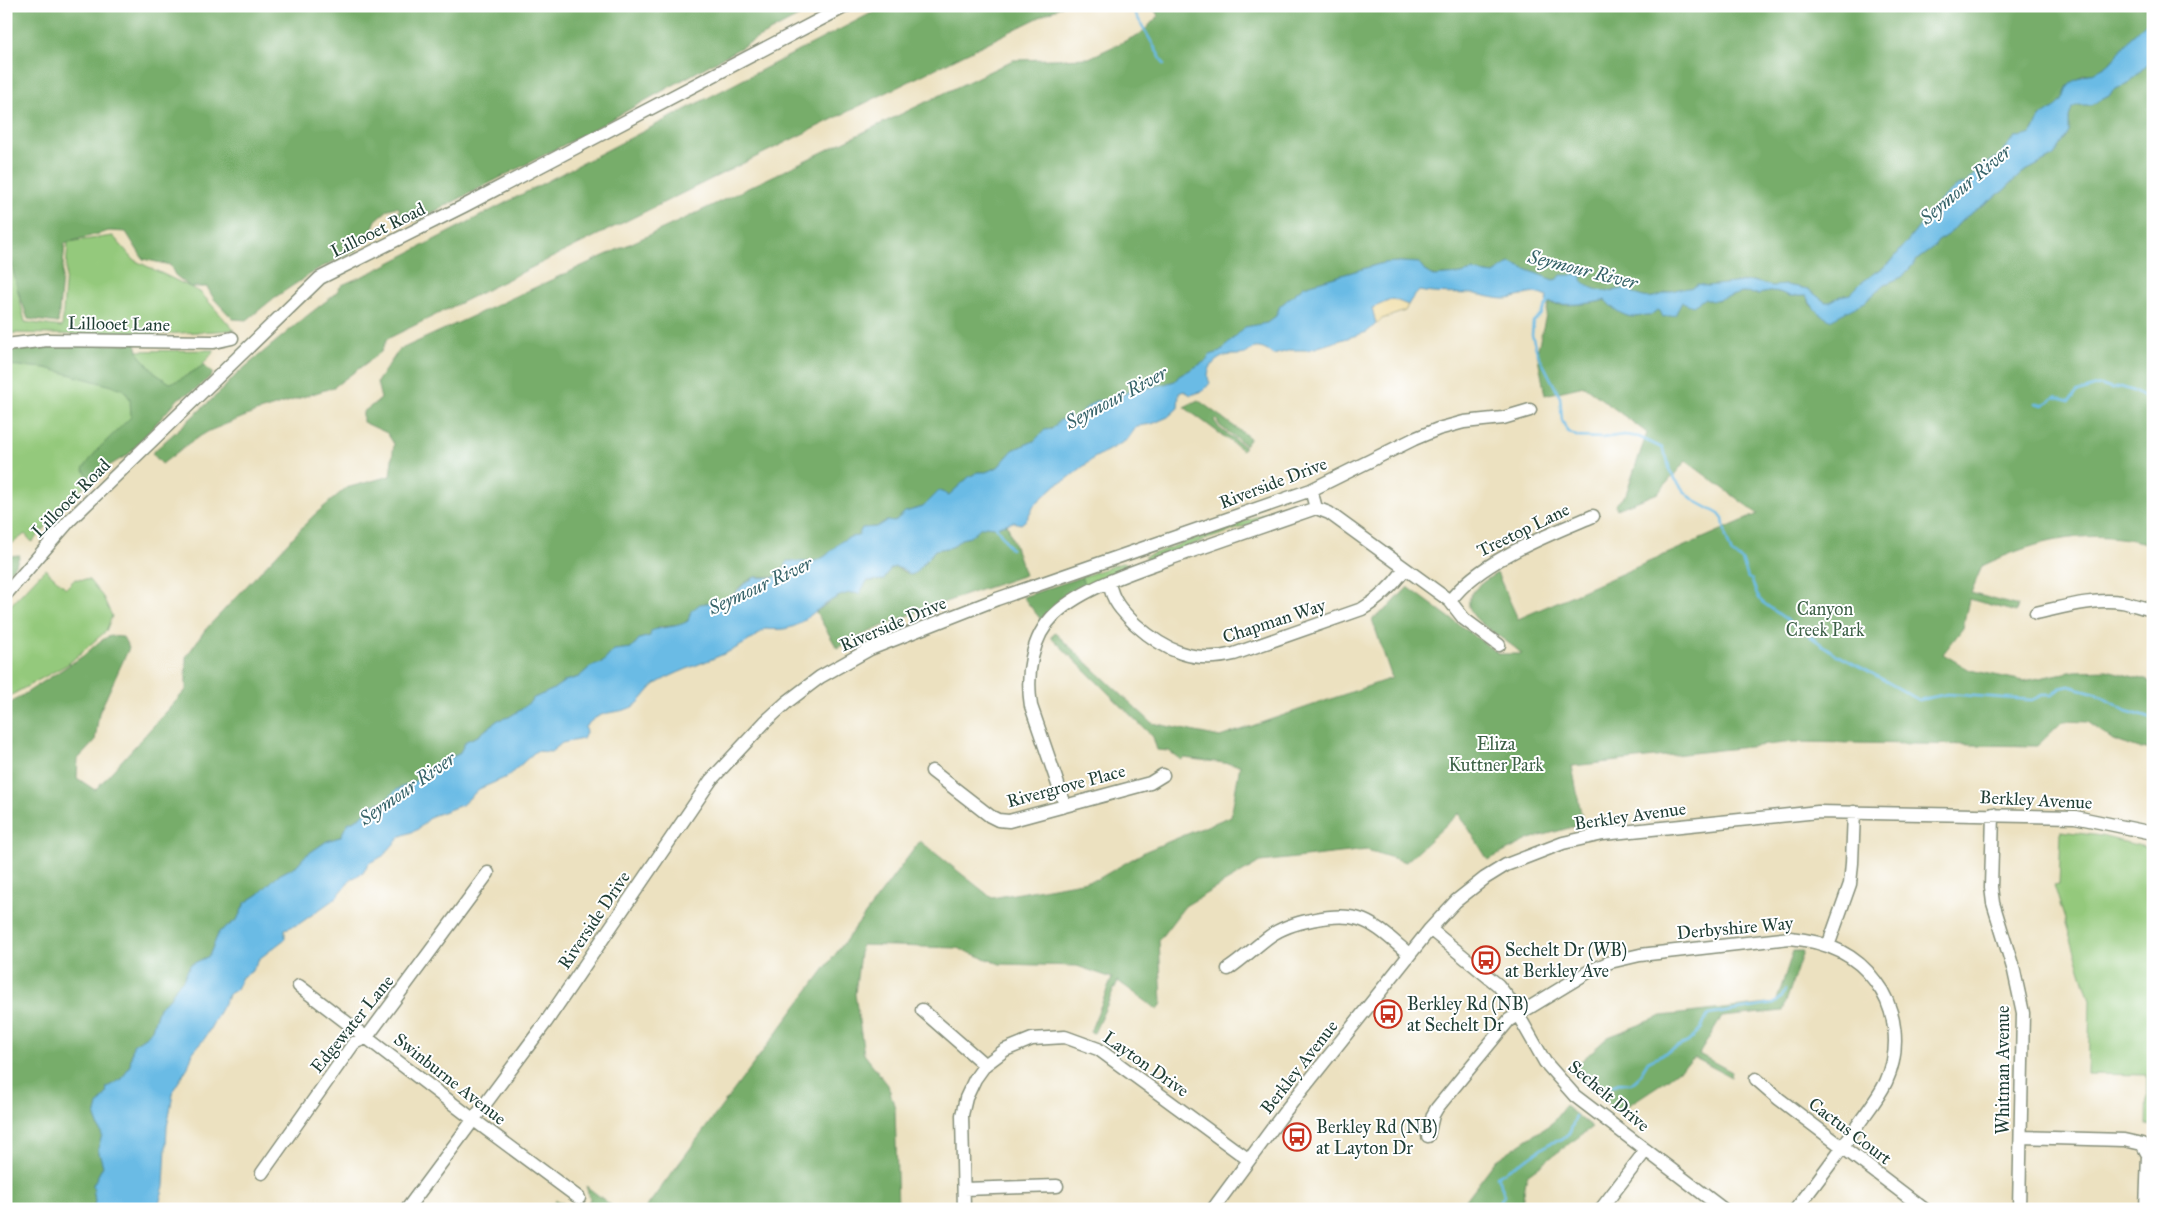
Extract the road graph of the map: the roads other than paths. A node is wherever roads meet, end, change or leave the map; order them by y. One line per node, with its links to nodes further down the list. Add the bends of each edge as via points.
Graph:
1 (846, 6): 12 (street, Lillooet Road, via 320,278 70,520)
2 (232, 338): 3 (street, Lillooet Lane, via 214,342 47,340)
3 (6, 345)
4 (1530, 410): 5 (street, Riverside Drive, via 1438,429)
5 (1311, 490): 6 (street); 8 (street, Riverside Drive)
6 (1316, 508): 9 (street, via 1329,513); 10 (street, Riverside Drive)
7 (1593, 516): 13 (street, Treetop Lane, via 1482,569)
8 (1133, 553): 10 (street); 34 (street, Riverside Drive, via 997,599 870,649 820,677 787,702 711,780 546,1022)
9 (1406, 569): 11 (street, Chapman Way, via 1386,592 1362,609 1216,658 1164,647 1117,607); 13 (street)
10 (1138, 570): 11 (street, Riverside Drive)
11 (1109, 582): 19 (street, Riverside Drive, via 1054,614 1039,638 1030,666 1028,690 1031,706)
12 (6, 594)
13 (1450, 601): 16 (street, via 1464,619)
14 (2153, 610): 15 (street, via 2105,601)
15 (2036, 613)
16 (1499, 645)
17 (932, 771): 19 (street, Rivergrove Place, via 998,820 1008,821)
18 (1163, 775): 19 (street, Rivergrove Place, via 1150,783)
19 (1065, 805)
20 (1854, 812): 21 (street, Berkley Avenue); 24 (street, Berkley Avenue, via 1781,815 1603,834 1562,843 1529,855 1485,878); 25 (street, via 1850,884)
21 (1992, 814): 22 (street, Berkley Avenue, via 2075,817); 36 (street, Whitman Avenue, via 1993,903 2023,1013)
22 (2153, 833)
23 (488, 873): 31 (street, Edgewater Lane)
24 (1430, 929): 26 (street, Berkley Avenue); 30 (street, Sechelt Drive, via 1487,974 1509,999)
25 (1828, 946): 30 (street, Derbyshire Way, via 1790,938 1633,956 1588,972); 37 (street, Derbyshire Way, via 1854,959 1867,970 1886,999 1895,1029 1894,1056 1886,1082)
26 (1409, 954): 27 (street, via 1371,924 1346,916 1333,917 1283,928); 39 (street, Berkley Avenue)
27 (1228, 969)
28 (299, 986): 31 (street, Swinburne Avenue)
29 (922, 1010): 32 (street)
30 (1517, 1014): 35 (street, Derbyshire Way, via 1497,1032 1437,1108); 38 (street, Sechelt Drive, via 1545,1062 1559,1079)
31 (367, 1037): 34 (street, Swinburne Avenue); 40 (street, Edgewater Lane, via 354,1043)
32 (985, 1065): 39 (street, Layton Drive, via 1005,1050 1032,1039 1064,1037 1087,1044 1110,1057); 42 (street, Layton Drive, via 970,1088 962,1115)
33 (1756, 1079): 37 (street, Cactus Court)
34 (474, 1120): 43 (street, Swinburne Avenue); 44 (street, Riverside Drive)
35 (1428, 1136)
36 (2021, 1137): 51 (street, Whitman Avenue); 52 (street, via 2124,1140 2142,1144 2148,1155)
37 (1842, 1147): 49 (street, Derbyshire Way); 50 (street, Cactus Court)
38 (1646, 1150): 47 (street); 48 (street, Sechelt Drive)
39 (1249, 1160): 46 (street, Berkley Avenue)
40 (262, 1173)
41 (1057, 1186): 42 (street)
42 (964, 1189): 45 (street, Layton Drive)
43 (579, 1198)
44 (408, 1209)
45 (964, 1209)
46 (1213, 1209)
47 (1601, 1209)
48 (1723, 1209)
49 (1796, 1209)
50 (1924, 1209)
51 (2019, 1209)
52 (2146, 1209)

